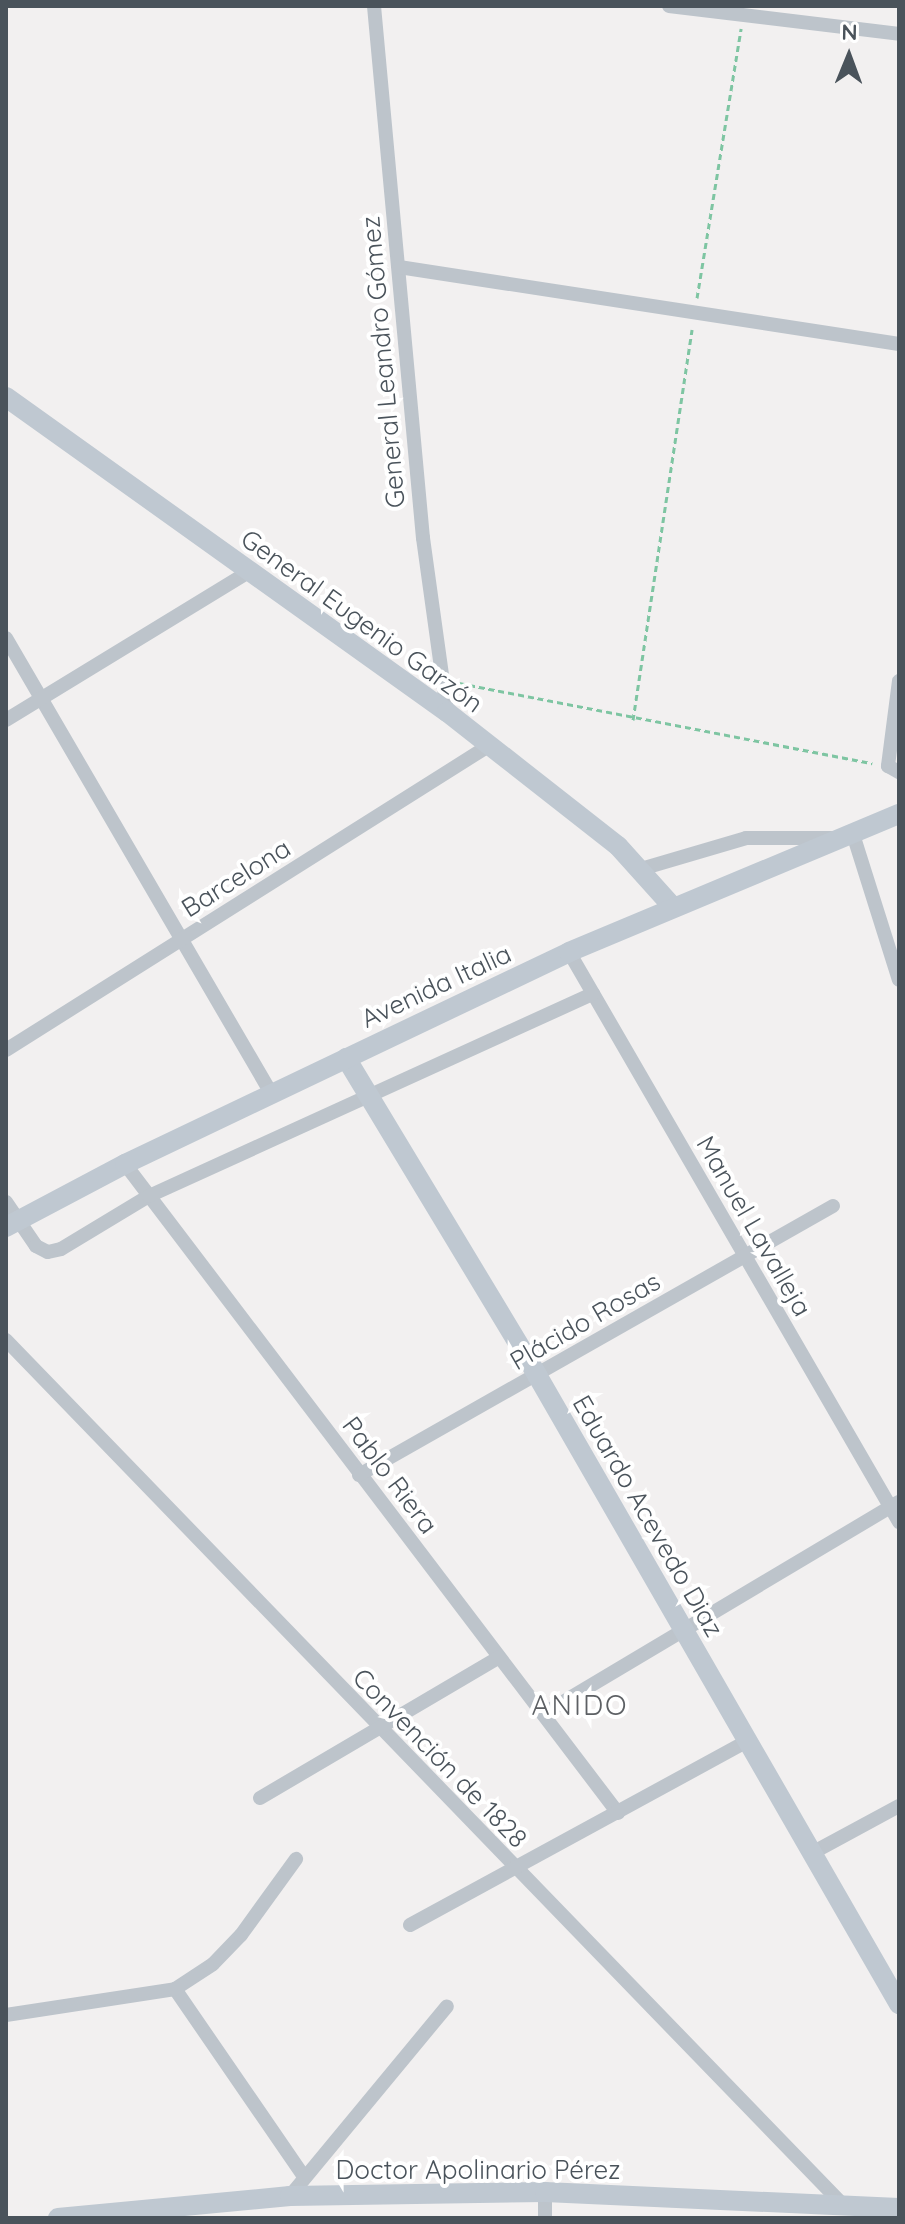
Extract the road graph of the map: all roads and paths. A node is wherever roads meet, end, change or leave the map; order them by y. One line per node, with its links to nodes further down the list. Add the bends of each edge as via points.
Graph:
1 (374, 6): 5 (street, General Leandro Gómez)
2 (669, 6): 3 (street)
3 (743, 13): 4 (street); 6 (path)
4 (899, 34)
5 (399, 267): 6 (street); 11 (street, General Leandro Gómez)
6 (695, 313): 7 (street); 16 (path)
7 (899, 344)
8 (6, 397): 9 (street, General Eugenio Garzón)
9 (248, 572): 13 (street); 14 (street, General Eugenio Garzón)
10 (6, 638): 13 (street)
11 (440, 679): 14 (street, General Leandro Gómez); 16 (path)
12 (899, 681): 18 (street)
13 (41, 699): 15 (street); 23 (street)
14 (447, 712): 17 (street, General Eugenio Garzón)
15 (6, 720)
16 (633, 720): 18 (path)
17 (490, 745): 21 (street, General Eugenio Garzón); 23 (street, Barcelona)
18 (893, 769)
19 (899, 814): 20 (street, Avenida Italia)
20 (844, 835): 21 (street, via 746,838); 22 (street, Avenida Italia); 25 (street)
21 (641, 869): 22 (street, General Eugenio Garzón)
22 (672, 906): 24 (street, Avenida Italia)
23 (182, 941): 27 (street, Barcelona); 29 (street)
24 (569, 952): 26 (street, Manuel Lavalleja); 28 (street, Avenida Italia)
25 (899, 980)
26 (593, 994): 30 (street); 36 (street, Manuel Lavalleja)
27 (6, 1050)
28 (346, 1058): 29 (street, Avenida Italia); 30 (street, Eduardo Acevedo Diaz)
29 (271, 1093): 31 (street, Avenida Italia)
30 (369, 1097): 32 (street); 38 (street, Eduardo Acevedo Diaz)
31 (125, 1164): 32 (street, Pablo Riera); 35 (street, Avenida Italia)
32 (149, 1196): 35 (street, via 48,1252); 39 (street, Pablo Riera)
33 (6, 1202): 35 (street)
34 (833, 1206): 36 (street, Plácido Rosas)
35 (11, 1224)
36 (745, 1258): 38 (street, Plácido Rosas); 40 (street, Manuel Lavalleja)
37 (6, 1340): 45 (street, Convención de 1828)
38 (537, 1375): 39 (street, Plácido Rosas); 42 (street, Eduardo Acevedo Diaz)
39 (359, 1475): 43 (street, Pablo Riera)
40 (895, 1505): 41 (street, Manuel Lavalleja); 42 (street)
41 (899, 1522)
42 (682, 1627): 44 (street); 46 (street, Eduardo Acevedo Diaz)
43 (499, 1657): 44 (street, Pablo Riera); 45 (street)
44 (543, 1714): 49 (street, Pablo Riera)
45 (378, 1728): 47 (street); 52 (street, Convención de 1828)
46 (746, 1742): 49 (street); 50 (street, Eduardo Acevedo Diaz)
47 (260, 1798)
48 (899, 1806): 50 (street)
49 (618, 1813): 52 (street)
50 (812, 1853): 55 (street, Eduardo Acevedo Diaz)
51 (296, 1859): 54 (street, via 241,1935 213,1964)
52 (514, 1870): 53 (street); 61 (street, Convención de 1828)
53 (410, 1925)
54 (175, 1989): 57 (street); 58 (street)
55 (899, 2004)
56 (447, 2006): 58 (street)
57 (6, 2015)
58 (304, 2177): 60 (street)
59 (545, 2192): 60 (street, Doctor Apolinario Pérez); 61 (street, Doctor Apolinario Pérez); 64 (street)
60 (290, 2196): 63 (street, Doctor Apolinario Pérez)
61 (844, 2206): 62 (street, Doctor Apolinario Pérez)
62 (898, 2208): 65 (street)
63 (58, 2218)
64 (545, 2218)
65 (898, 2218)

